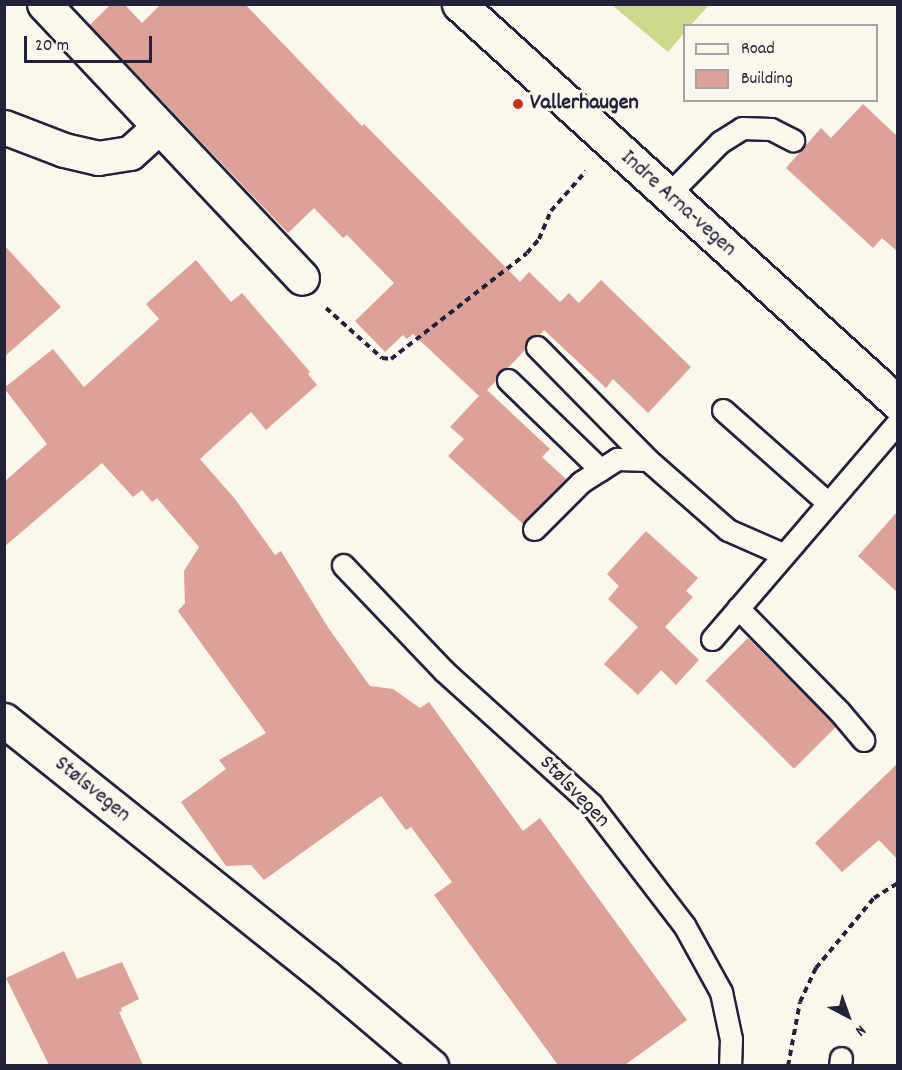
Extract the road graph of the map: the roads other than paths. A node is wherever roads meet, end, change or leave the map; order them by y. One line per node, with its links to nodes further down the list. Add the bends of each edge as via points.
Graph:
1 (44, 4): 4 (street)
2 (459, 4): 6 (street, Indre Arna-vegen)
3 (4, 127): 4 (street, via 64,150 98,158 130,153)
4 (158, 128): 7 (street)
5 (793, 140): 6 (lane, via 771,129 742,128 720,142)
6 (668, 195): 10 (street, Indre Arna-vegen)
7 (302, 278)
8 (537, 347): 13 (lane)
9 (508, 381): 14 (lane)
10 (897, 403)
11 (723, 410): 15 (lane)
12 (897, 422): 15 (lane)
13 (648, 460): 14 (lane, via 617,459); 17 (lane, via 728,530)
14 (601, 470): 16 (lane, via 581,482)
15 (827, 502): 17 (lane)
16 (534, 529)
17 (783, 554): 19 (lane)
18 (343, 565): 24 (lane, Stølsvegen, via 444,671 591,804 684,925 721,992 731,1039)
19 (738, 608): 20 (lane); 22 (lane)
20 (712, 639)
21 (4, 720): 23 (street, Stølsvegen)
22 (863, 740)
23 (431, 1065)
24 (730, 1065)

